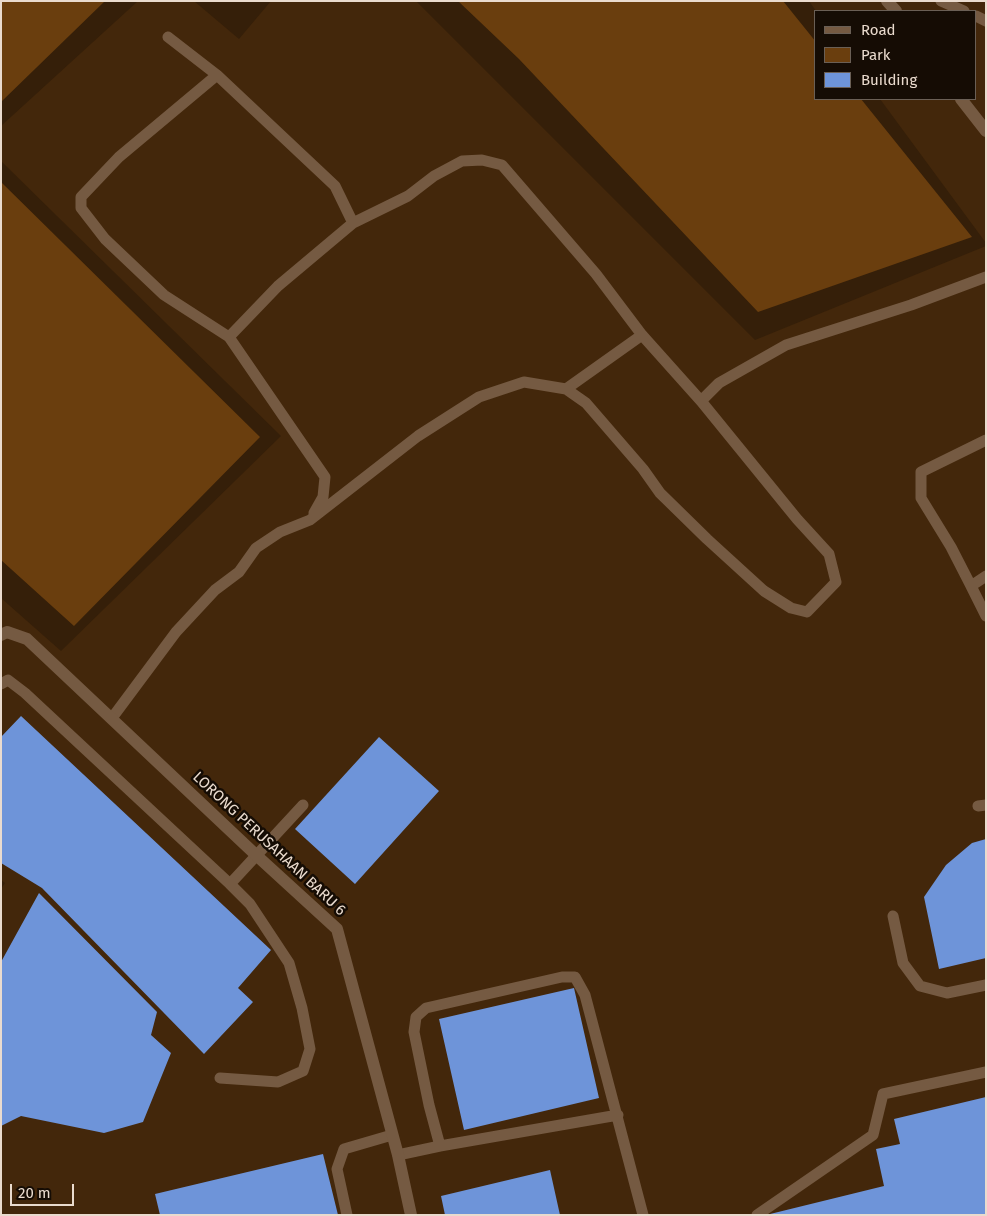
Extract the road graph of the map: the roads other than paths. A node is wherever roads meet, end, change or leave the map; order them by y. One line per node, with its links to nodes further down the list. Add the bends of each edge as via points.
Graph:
1 (941, 1): 2 (lane)
2 (962, 10)
3 (168, 37): 4 (lane)
4 (217, 75): 7 (lane, via 335,186); 10 (lane, via 118,157 81,197 81,208 105,238 164,295)
5 (962, 100): 6 (street)
6 (986, 131)
7 (353, 223): 9 (lane, via 408,196 434,176 462,161 482,160 502,165 596,274); 10 (lane, via 278,286)
8 (986, 277): 12 (lane, via 786,345 719,383)
9 (642, 336): 11 (lane); 12 (lane)
10 (229, 337): 14 (lane, via 325,477 323,497)
11 (566, 389): 12 (lane, via 586,403 660,493 707,539 764,591 791,608 807,612 836,582 829,554); 14 (lane, via 524,382 480,397 418,436)
12 (702, 401)
13 (986, 440): 16 (lane, via 921,472 921,498 951,546)
14 (310, 520): 20 (lane, via 280,532 256,548 239,572 215,590 176,632)
15 (986, 576): 16 (lane)
16 (970, 586): 17 (lane)
17 (986, 616)
18 (1, 634): 20 (street, LORONG PERUSAHAAN BARU 6, via 6,632 27,639)
19 (1, 684): 23 (lane, via 8,680 25,693)
20 (112, 718): 22 (street, LORONG PERUSAHAAN BARU 6)
21 (303, 805): 22 (lane)
22 (256, 855): 23 (lane); 29 (street, LORONG PERUSAHAAN BARU 6, via 337,929)
23 (230, 884): 27 (lane, via 250,904 289,963 310,1050 303,1071 278,1082)
24 (893, 916): 25 (lane, via 903,963 920,986 947,993)
25 (986, 985)
26 (986, 1072): 35 (lane, via 883,1094 872,1135)
27 (220, 1078)
28 (618, 1115): 30 (lane); 30 (lane, via 585,995 575,977 562,977 426,1008 416,1017 414,1032); 34 (lane)
29 (392, 1135): 31 (street, LORONG PERUSAHAAN BARU 6); 32 (lane, via 344,1149 337,1169)
30 (440, 1146): 31 (lane)
31 (398, 1155): 33 (street, LORONG PERUSAHAAN BARU 6)
32 (347, 1215)
33 (411, 1215)
34 (643, 1215)
35 (757, 1215)

